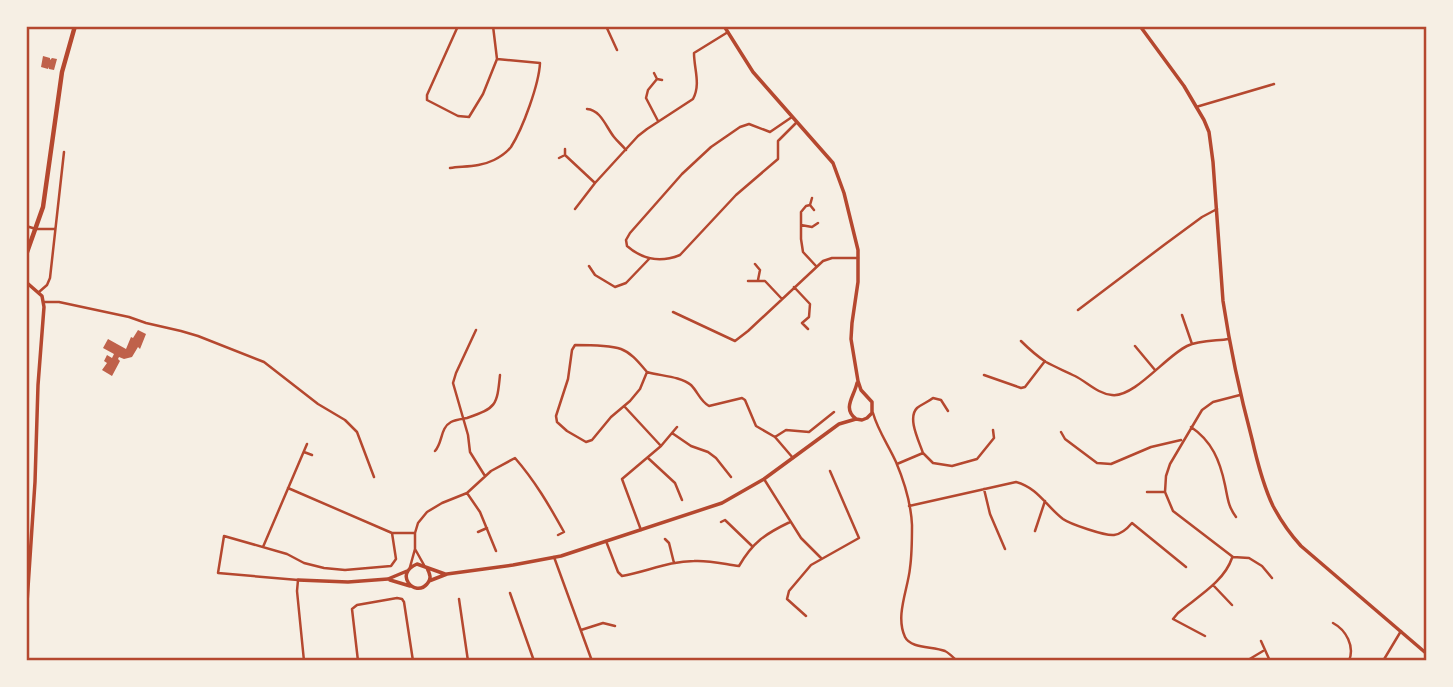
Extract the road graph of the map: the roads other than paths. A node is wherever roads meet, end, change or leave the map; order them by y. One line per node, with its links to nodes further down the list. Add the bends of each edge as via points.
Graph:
1 (75, 26): 34 (highway, via 62,72)
2 (458, 26): 9 (street, via 427,100 469,117)
3 (493, 26): 9 (street)
4 (606, 26): 8 (street)
5 (724, 26): 7 (street)
6 (1140, 26): 13 (street)
7 (728, 32): 16 (street, via 753,72); 17 (street, via 694,53 698,80 693,99)
8 (617, 50)
9 (497, 59): 24 (street, via 540,63 529,108 510,149 483,165)
10 (654, 73): 17 (street, via 659,80 646,97)
11 (1274, 85): 13 (street)
12 (595, 104): 15 (street)
13 (1196, 107): 29 (street, via 1209,132)
14 (587, 109): 15 (street)
15 (593, 109): 20 (street)
16 (792, 117): 18 (street); 38 (street, via 770,132 749,124 740,127 682,174 626,243)
17 (658, 121): 20 (street)
18 (797, 123): 37 (street, via 833,163 840,178); 38 (street, via 778,141 778,159 736,195 680,255)
19 (565, 149): 22 (street)
20 (626, 149): 25 (street)
21 (64, 152): 35 (street)
22 (565, 155): 23 (street); 25 (street)
23 (559, 158)
24 (450, 168)
25 (595, 183): 28 (street)
26 (813, 198): 27 (street)
27 (810, 205): 30 (street); 32 (street, via 801,212)
28 (575, 209)
29 (1217, 209): 49 (street); 54 (street)
30 (814, 210)
31 (818, 223): 32 (street)
32 (801, 225): 41 (street, via 803,252)
33 (26, 226): 34 (street)
34 (36, 229): 35 (street); 36 (highway)
35 (55, 229): 46 (street, via 50,278)
36 (26, 255)
37 (858, 258): 41 (street, via 832,258); 63 (street, via 852,323)
38 (649, 259): 40 (street, via 626,283 615,287)
39 (755, 264): 43 (street, via 760,270)
40 (589, 266)
41 (816, 266): 45 (street)
42 (748, 281): 43 (street)
43 (758, 281): 47 (street, via 765,281)
44 (26, 282): 46 (street)
45 (794, 287): 47 (street); 52 (street, via 810,304 809,317 802,323)
46 (39, 292): 48 (street)
47 (782, 299): 50 (street, via 735,341)
48 (44, 302): 95 (street, via 181,331 264,362 345,420 356,432); 139 (street)
49 (1077, 310)
50 (673, 312)
51 (1182, 315): 56 (street)
52 (808, 329)
53 (476, 330): 73 (street, via 453,383)
54 (1229, 339): 56 (street); 65 (street)
55 (1021, 341): 58 (street)
56 (1192, 344): 59 (street)
57 (1135, 346): 59 (street)
58 (1045, 361): 59 (street, via 1117,396); 62 (street, via 1021,388)
59 (1155, 370)
60 (647, 372): 67 (street, via 640,389); 67 (street, via 621,349 575,345 572,349 557,422 586,442); 82 (street, via 683,381 709,406 742,398 756,426)
61 (500, 375): 73 (street, via 496,402 490,410)
62 (984, 375)
63 (858, 381): 64 (street); 66 (street)
64 (865, 395): 66 (street); 69 (street)
65 (1240, 395): 78 (street, via 1213,402); 146 (street, via 1267,491 1290,533)
66 (853, 397): 68 (street)
67 (624, 406): 85 (street)
68 (848, 409): 74 (street); 75 (street)
69 (873, 410): 72 (street); 76 (street)
70 (948, 411): 88 (street, via 941,400 933,398 912,416)
71 (834, 412): 82 (street, via 809,432 786,430)
72 (867, 418): 74 (street); 76 (street)
73 (463, 419): 86 (street, via 444,428); 94 (street, via 470,452)
74 (856, 419): 75 (street)
75 (839, 424): 91 (street)
76 (877, 426): 92 (street)
77 (677, 427): 81 (street)
78 (1191, 427): 83 (street); 106 (street, via 1203,435 1219,460 1228,507)
79 (993, 430): 88 (street, via 994,438 977,459 952,466 933,463)
80 (1061, 432): 83 (street, via 1097,463 1111,464)
81 (672, 433): 85 (street); 96 (street, via 708,452)
82 (775, 438): 91 (street)
83 (1184, 439): 101 (street, via 1170,464)
84 (307, 444): 87 (street)
85 (661, 446): 90 (street)
86 (435, 451)
87 (303, 452): 89 (street); 98 (street)
88 (923, 453): 92 (street)
89 (312, 455)
90 (648, 458): 103 (street, via 675,483); 110 (street, via 622,479)
91 (793, 458): 97 (street)
92 (897, 464): 105 (street)
93 (830, 471): 125 (street, via 859,538)
94 (485, 476): 102 (street); 115 (street, via 515,458 547,500 564,532)
95 (374, 477)
96 (731, 477)
97 (764, 480): 108 (street); 110 (street, via 722,503)
98 (288, 488): 113 (street); 119 (street)
99 (984, 489): 104 (street, via 1016,482 1027,485); 105 (street); 120 (street)
100 (1147, 492): 101 (street)
101 (1165, 492): 124 (street, via 1173,511)
102 (467, 493): 109 (street); 114 (street, via 427,512)
103 (682, 500)
104 (1045, 501): 111 (street); 128 (street, via 1066,521 1111,536 1132,523)
105 (909, 506): 158 (street, via 912,549 903,600 905,636 915,645 946,651)
106 (1236, 517)
107 (721, 522): 118 (street, via 725,520)
108 (790, 522): 118 (street); 125 (street)
109 (487, 528): 112 (street); 122 (street)
110 (641, 530): 117 (street)
111 (1035, 531)
112 (478, 532)
113 (392, 533): 114 (street); 119 (street, via 396,559 391,566 324,568)
114 (415, 533): 121 (street)
115 (558, 535)
116 (665, 539): 126 (street)
117 (606, 541): 123 (street); 126 (street, via 622,576)
118 (752, 546): 126 (street, via 738,566)
119 (263, 548): 133 (street, via 224,536 218,573)
120 (1005, 549)
121 (415, 550): 127 (street); 129 (street)
122 (496, 551)
123 (554, 557): 130 (street); 145 (street)
124 (1233, 557): 131 (street, via 1249,558); 135 (street)
125 (821, 558): 141 (street, via 789,591 788,598)
126 (674, 563)
127 (426, 567): 129 (street, via 417,564); 130 (street); 134 (street)
128 (1186, 567)
129 (408, 570): 132 (street); 136 (street, via 406,579)
130 (447, 574): 134 (street)
131 (1272, 578)
132 (388, 579): 133 (street); 136 (street)
133 (298, 580): 152 (street)
134 (429, 582): 136 (street, via 422,588)
135 (1213, 585): 140 (street); 147 (street, via 1173,619)
136 (411, 586)
137 (510, 593): 156 (street)
138 (459, 599): 155 (street)
139 (27, 600): 142 (street)
140 (1232, 604)
141 (806, 617)
142 (26, 618)
143 (1332, 623): 160 (street, via 1348,639)
144 (615, 626): 145 (street, via 603,623)
145 (581, 630): 157 (street)
146 (1401, 631): 150 (street); 161 (street)
147 (1205, 636)
148 (1261, 641): 149 (street)
149 (1264, 650): 151 (street); 159 (street)
150 (1427, 654)
151 (1248, 660)
152 (304, 661)
153 (358, 661): 154 (street, via 352,609 397,598 404,602)
154 (413, 661)
155 (468, 661)
156 (534, 661)
157 (592, 661)
158 (957, 661)
159 (1270, 661)
160 (1349, 661)
161 (1382, 661)

